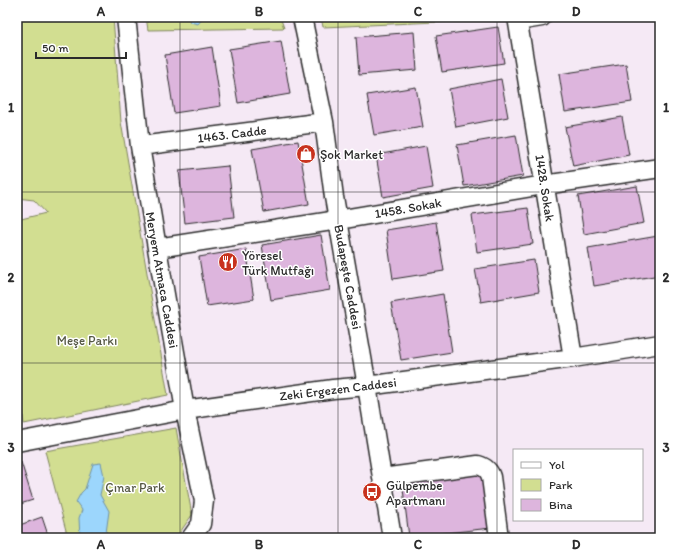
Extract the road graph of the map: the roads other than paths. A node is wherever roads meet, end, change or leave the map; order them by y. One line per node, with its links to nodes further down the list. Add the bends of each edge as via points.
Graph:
1 (126, 17): 6 (street, Meryem Atmaca Caddesi)
2 (302, 17): 5 (street, Budapeşte Caddesi)
3 (542, 17): 4 (street)
4 (517, 19): 8 (street, 1428. Sokak)
5 (324, 122): 6 (street, 1463. Cadde); 9 (street, Budapeşte Caddesi)
6 (140, 146): 10 (street, Meryem Atmaca Caddesi)
7 (660, 168): 8 (street, 1458. Sokak)
8 (544, 185): 9 (street, 1458. Sokak); 12 (street, 1428. Sokak)
9 (338, 220): 10 (street, 1458. Sokak); 13 (street, Budapeşte Caddesi)
10 (156, 248): 14 (street, Meryem Atmaca Caddesi)
11 (660, 344): 12 (street, Zeki Ergezen Caddesi)
12 (573, 358): 13 (street, Zeki Ergezen Caddesi)
13 (367, 386): 14 (street, Zeki Ergezen Caddesi); 16 (street, Budapeşte Caddesi)
14 (184, 410): 15 (street, Zeki Ergezen Caddesi); 17 (street, Meryem Atmaca Caddesi, via 204,501 201,524)
15 (17, 442)
16 (382, 478): 18 (street, Budapeşte Caddesi); 19 (street, via 482,466 488,470 491,477)
17 (191, 538)
18 (392, 538)
19 (499, 538)

